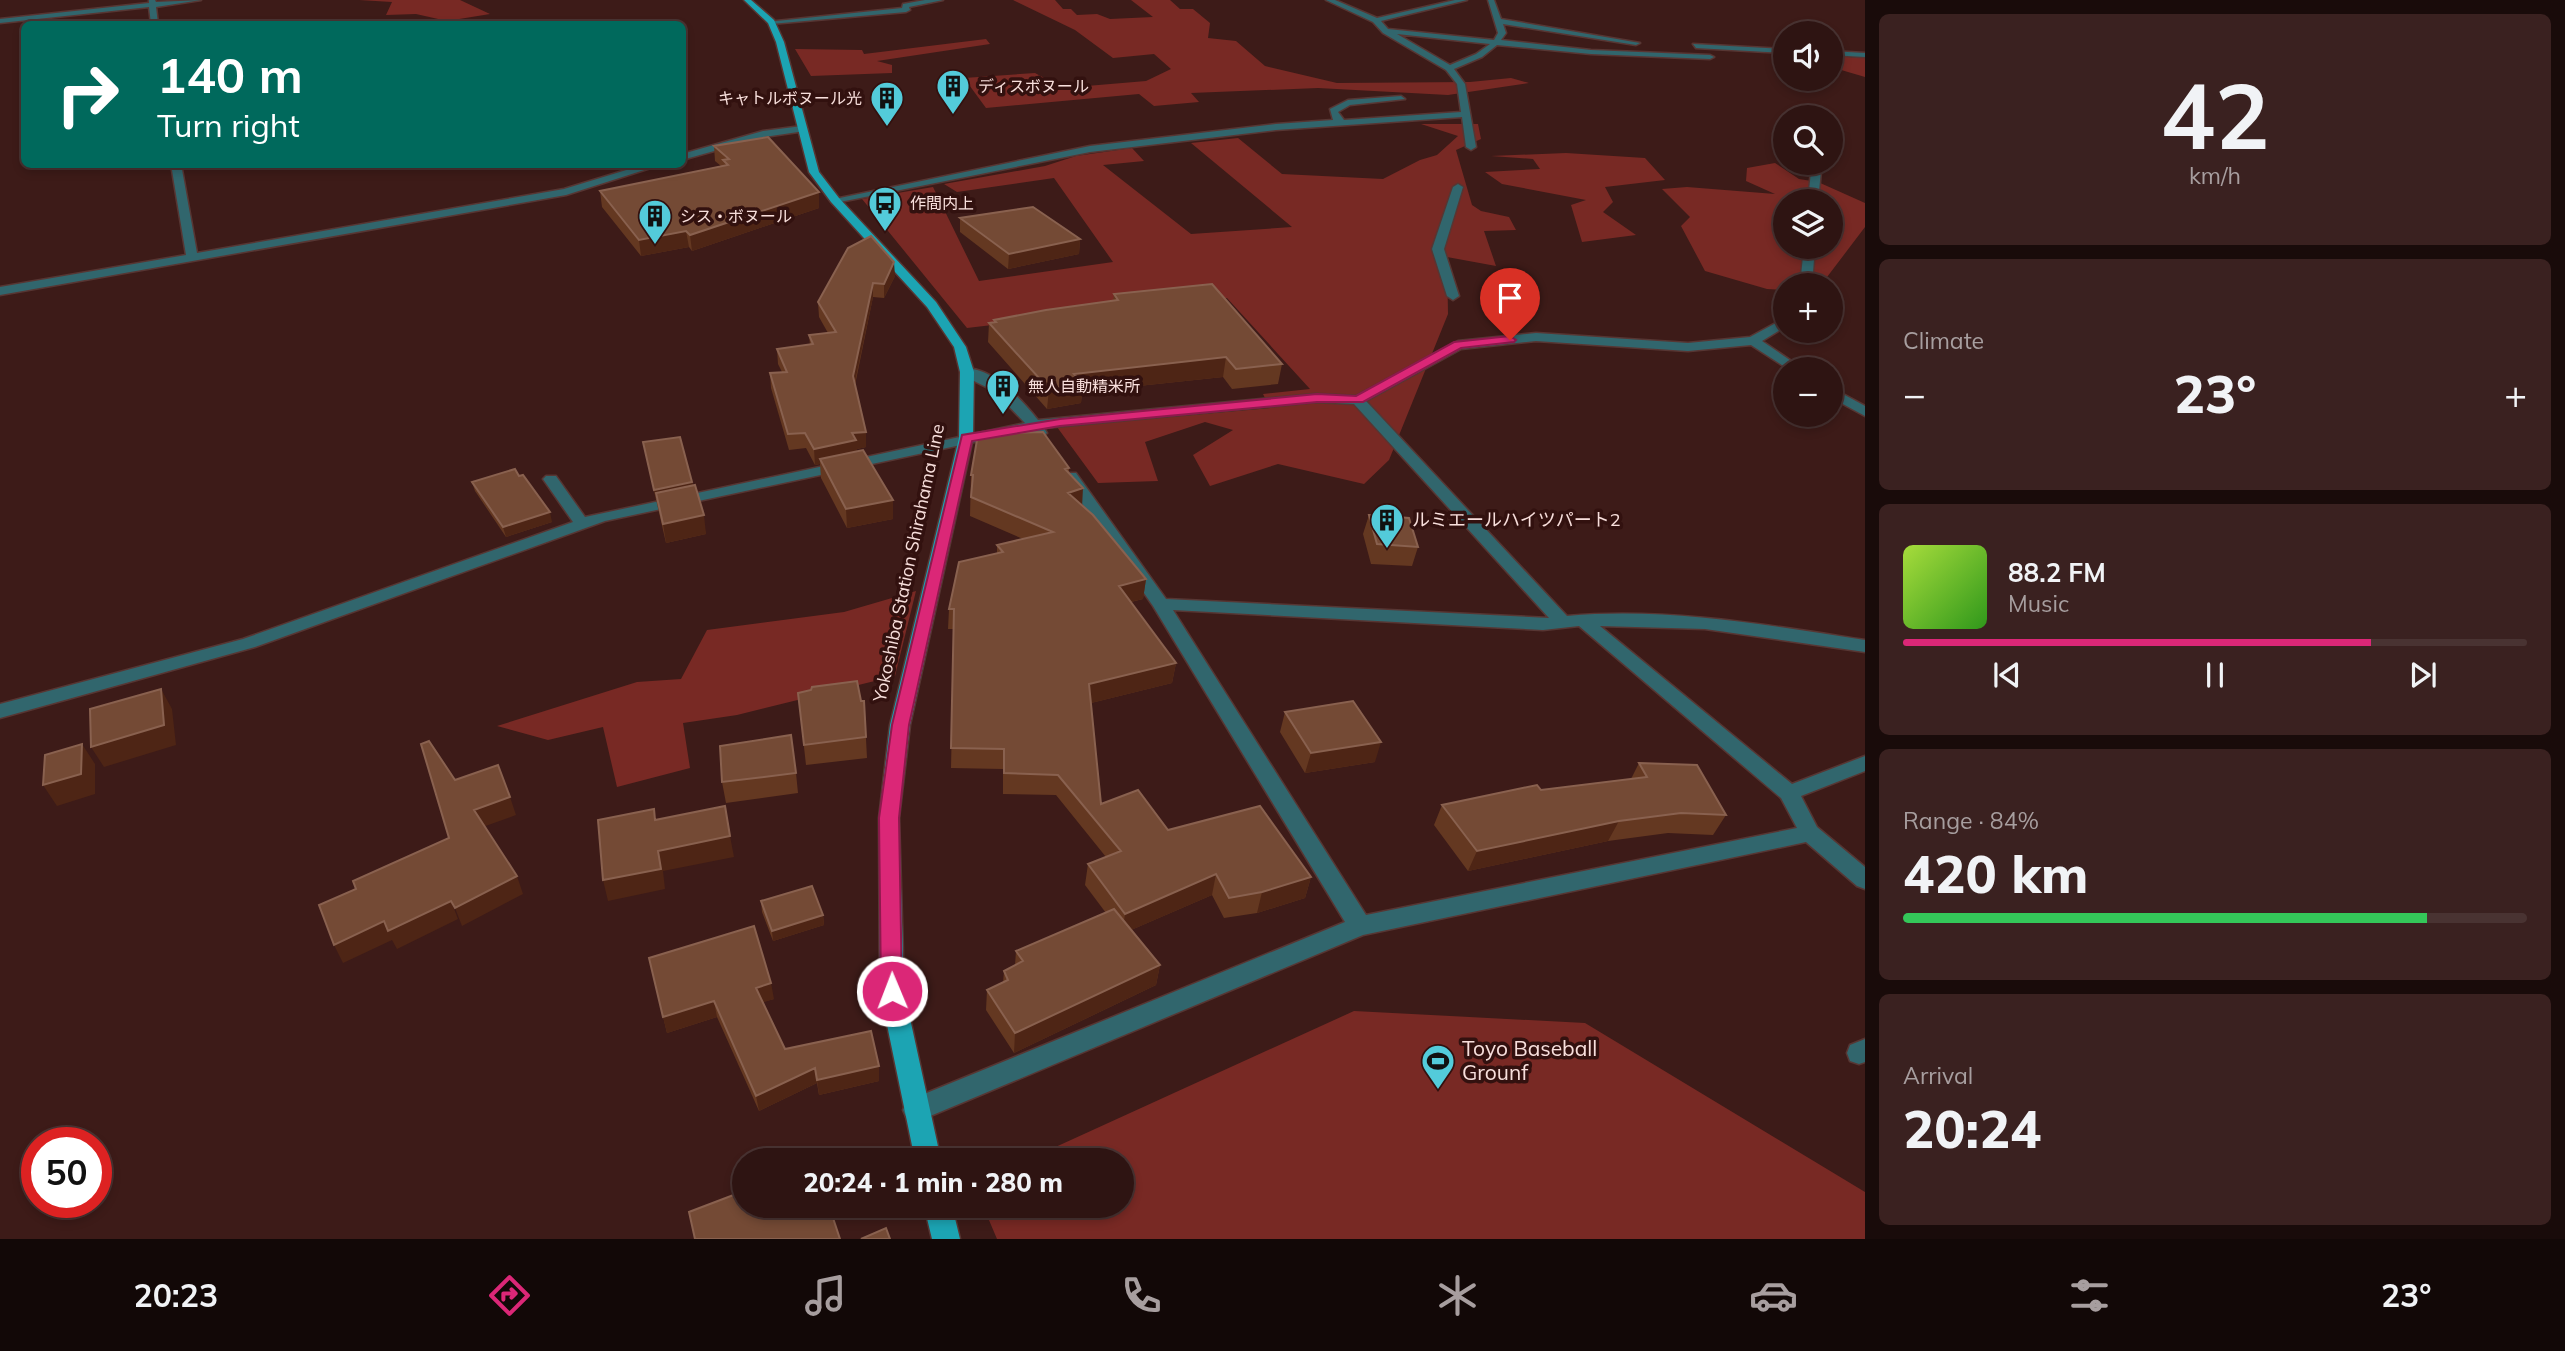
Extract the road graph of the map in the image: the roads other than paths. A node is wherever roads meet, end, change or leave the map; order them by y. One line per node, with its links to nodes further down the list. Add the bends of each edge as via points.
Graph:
1 (198, 0): 7 (street)
2 (747, 0): 12 (main road, Yokoshiba Station Shirahama Line)
3 (940, 0): 12 (street, via 905,5 906,10)
4 (1329, 0): 8 (street)
5 (1464, 0): 8 (street)
6 (1491, 0): 11 (street)
7 (152, 2): 9 (street); 10 (street)
8 (1376, 20): 13 (street)
9 (0, 21)
10 (155, 21)
11 (1498, 21): 14 (street, via 1502,33); 15 (street)
12 (771, 22): 25 (main road, Yokoshiba Station Shirahama Line)
13 (1386, 31): 14 (street); 21 (street)
14 (1497, 43): 20 (street); 21 (street, via 1476,60)
15 (1649, 43)
16 (1683, 45): 17 (street)
17 (1773, 50)
18 (1843, 54): 19 (street)
19 (1865, 55)
20 (1710, 57)
21 (1449, 68): 23 (street, via 1461,84)
22 (1401, 99): 24 (street, via 1339,106 1333,111)
23 (1465, 114): 24 (street); 26 (street)
24 (1343, 122): 31 (street, via 1090,149)
25 (802, 129): 27 (street, via 764,134); 31 (main road, Yokoshiba Station Shirahama Line, via 814,172)
26 (1471, 146)
27 (686, 156)
28 (177, 168): 32 (street)
29 (644, 168): 32 (street, via 566,191)
30 (1458, 187): 34 (street, via 1438,249)
31 (835, 200): 38 (main road, Yokoshiba Station Shirahama Line, via 932,305 960,347)
32 (192, 257): 33 (street)
33 (0, 291)
34 (1453, 296)
35 (1773, 329): 36 (street)
36 (1753, 341): 37 (street); 40 (street, via 1688,347 1536,337 1458,345)
37 (1778, 357)
38 (967, 372): 42 (street, via 999,386); 43 (main road, Yokoshiba Station Shirahama Line)
39 (1843, 398): 41 (street)
40 (1358, 400): 42 (street, via 1317,398); 47 (street)
41 (1865, 412)
42 (1035, 425): 43 (street); 46 (street)
43 (966, 438): 45 (street); 55 (main road, Yokoshiba Station Shirahama Line, via 900,725 889,818 892,991)
44 (551, 479): 45 (street)
45 (582, 524): 49 (street, via 249,643)
46 (1161, 604): 47 (street, via 1544,624); 54 (street)
47 (1572, 621): 48 (street, via 1681,621); 51 (street)
48 (1865, 646)
49 (0, 711)
50 (1865, 763): 51 (street)
51 (1789, 793): 52 (street)
52 (1810, 833): 53 (street); 54 (street)
53 (1865, 880)
54 (1360, 926): 55 (street)
55 (916, 1110): 56 (main road, Yokoshiba Station Shirahama Line)
56 (925, 1148)
57 (941, 1218): 58 (main road)
58 (946, 1239)

